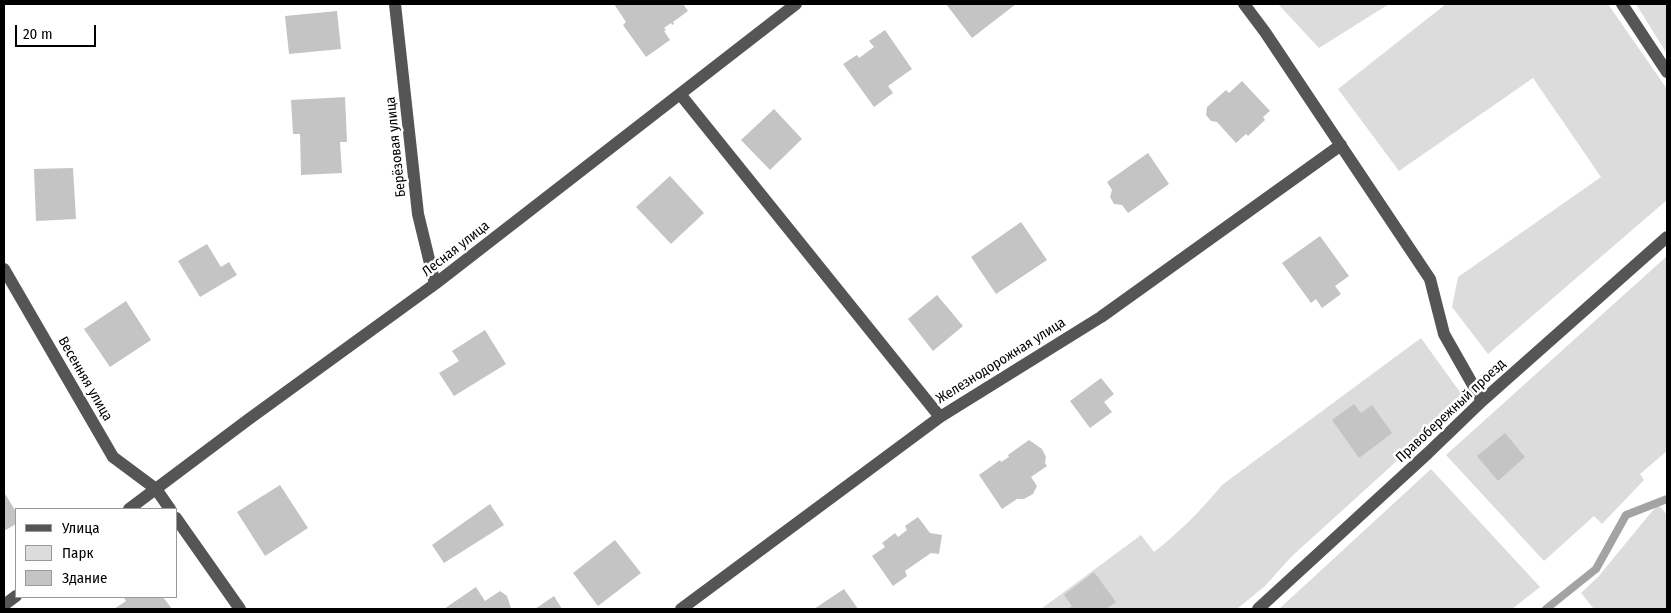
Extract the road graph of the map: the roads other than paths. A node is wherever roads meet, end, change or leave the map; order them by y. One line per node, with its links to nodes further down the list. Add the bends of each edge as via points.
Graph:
1 (395, 4): 10 (street, Берёзовая улица, via 418,214)
2 (796, 4): 6 (street, Лесная улица)
3 (1244, 4): 7 (street)
4 (1622, 4): 5 (street)
5 (1667, 72)
6 (680, 94): 10 (street, Лесная улица); 12 (street)
7 (1341, 145): 11 (street, via 1430,279 1444,334); 12 (street, Железнодорожная улица, via 1101,317)
8 (1667, 237): 11 (street, Правобережный проезд)
9 (4, 270): 13 (street, Весенняя улица, via 113,457)
10 (435, 284): 13 (street, Лесная улица)
11 (1482, 401): 21 (street, Правобережный проезд)
12 (940, 417): 20 (street, Железнодорожная улица)
13 (156, 489): 14 (street, Лесная улица); 15 (street, Весенняя улица)
14 (130, 508)
15 (169, 508)
16 (178, 521): 19 (street)
17 (15, 597): 18 (street)
18 (4, 605)
19 (240, 609)
20 (681, 609)
21 (1258, 609)

